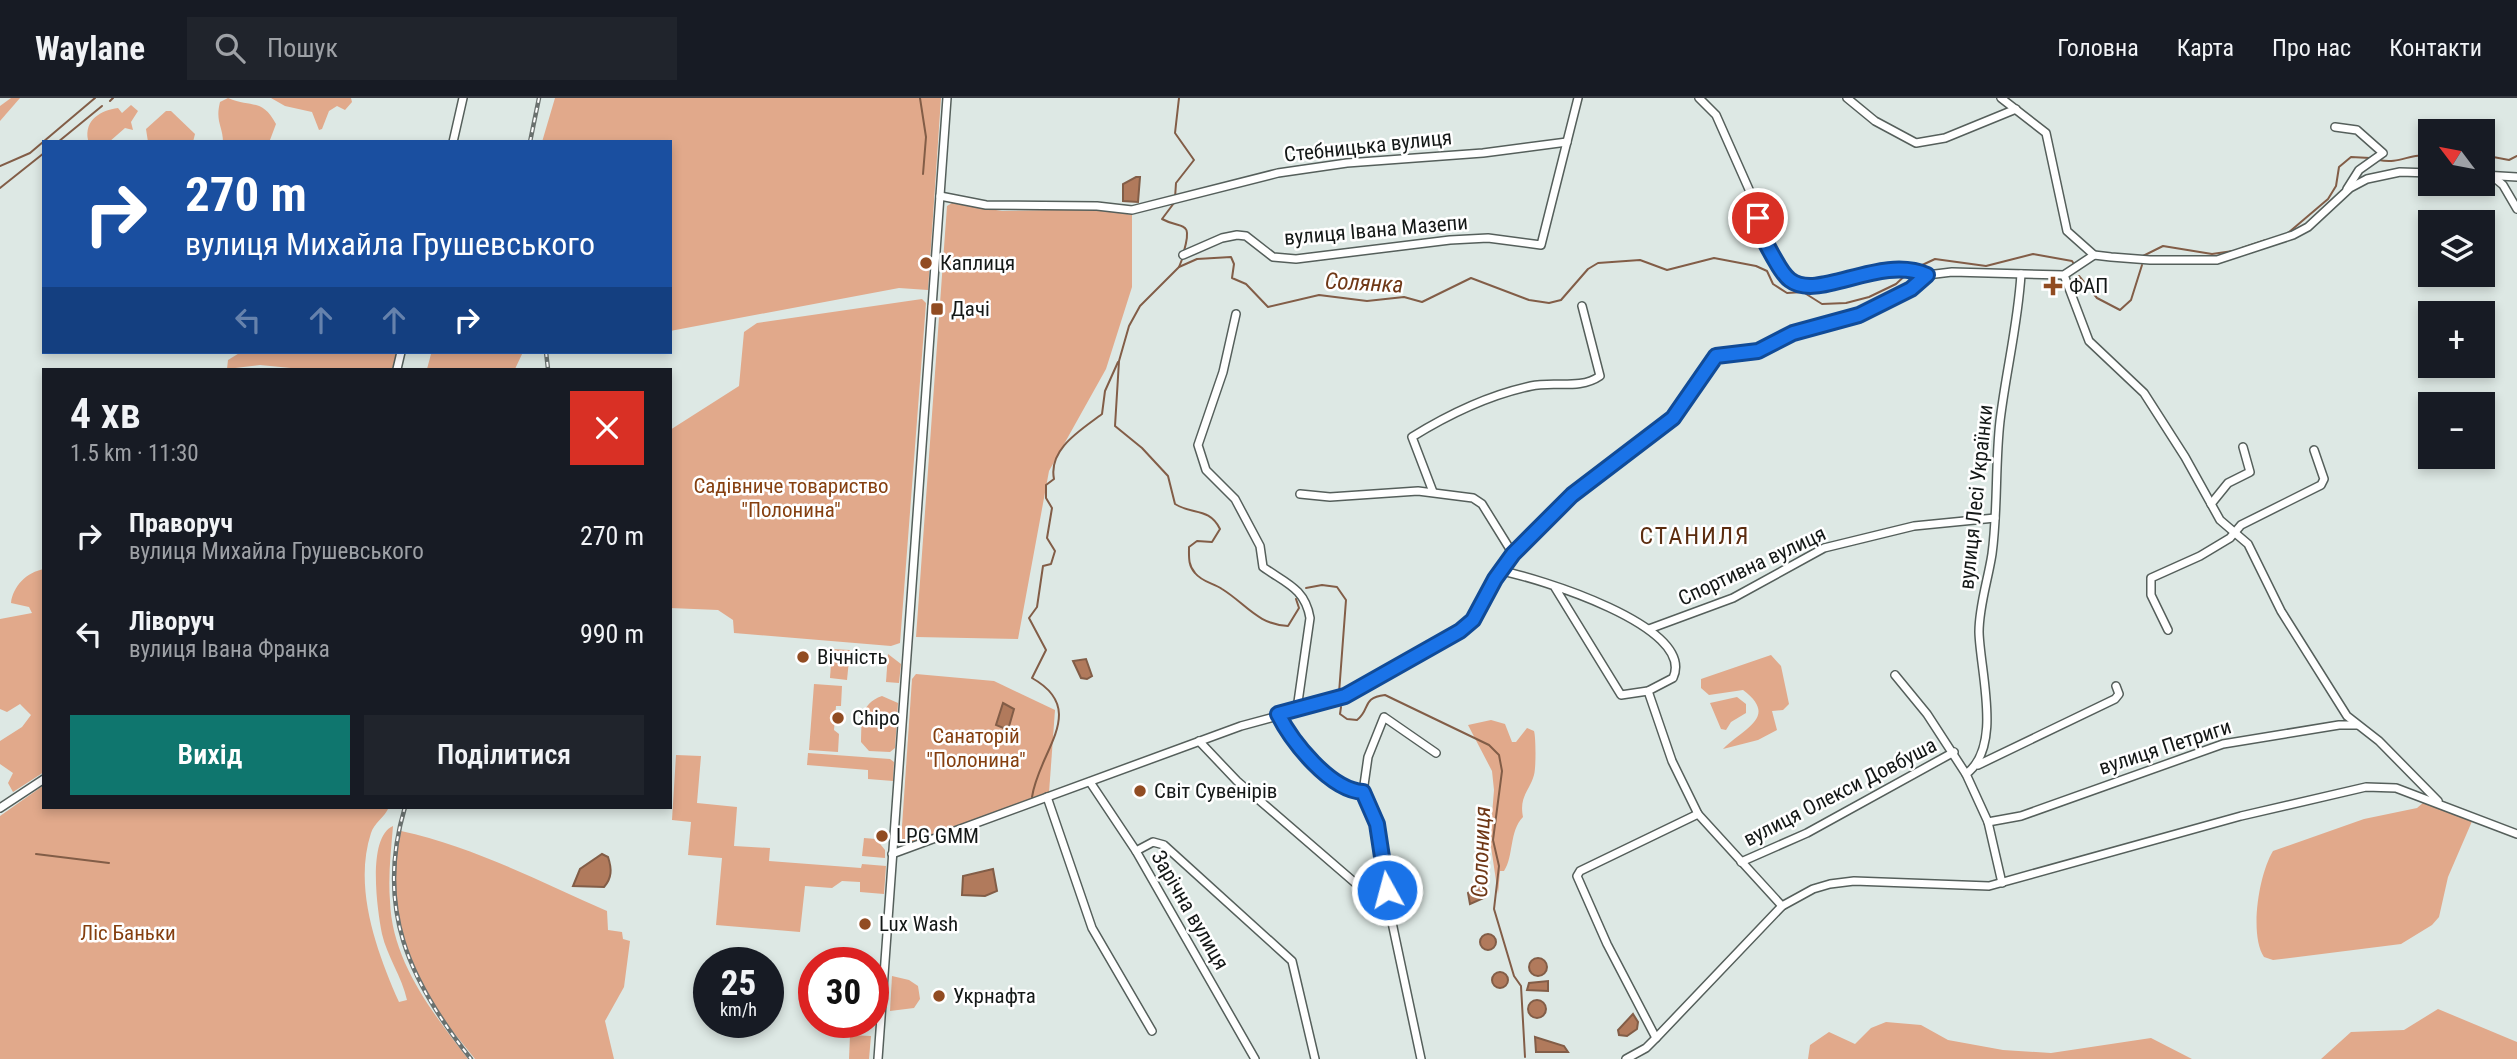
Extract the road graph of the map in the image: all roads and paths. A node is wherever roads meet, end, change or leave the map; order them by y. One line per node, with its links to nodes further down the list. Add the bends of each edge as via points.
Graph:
1 (463, 98): 9 (street)
2 (947, 98): 16 (street)
3 (1578, 98): 10 (street)
4 (1699, 98): 21 (street, via 1716,115 1755,203 1760,233 1788,279 1809,287 1872,270 1911,268)
5 (1847, 98): 7 (street, via 1910,143 1945,138)
6 (2001, 98): 7 (street)
7 (2016, 109): 19 (street, via 2046,133 2067,231)
8 (2335, 127): 15 (street, via 2348,127 2367,136 2382,151 2359,170)
9 (453, 140)
10 (1567, 142): 16 (street, Стебницька вулиця, via 1278,173 1127,211 1097,205 986,205); 18 (street, вулиця Івана Мазепи, via 1541,245 1488,238 1450,240 1296,259 1273,257 1246,236 1237,235)
11 (2418, 174): 15 (street, via 2380,175)
12 (2496, 176): 13 (street)
13 (2517, 177)
14 (2496, 181): 17 (street)
15 (2347, 190): 19 (street, via 2308,227 2217,260)
16 (940, 196): 58 (street)
17 (2517, 209)
18 (1183, 255)
19 (2094, 255): 22 (street)
20 (2021, 274): 21 (street); 22 (street); 30 (street, вулиця Лесі Українки, via 2000,423)
21 (1927, 275): 32 (street, via 1911,289 1859,315 1793,333 1758,351 1716,356 1673,418 1572,495)
22 (2064, 275): 29 (street, via 2089,341 2138,385)
23 (1582, 306): 27 (street, via 1600,376 1576,384 1527,387 1458,410 1412,437)
24 (1236, 314): 40 (street, via 1223,372 1198,445 1206,470 1235,499 1260,546 1263,567 1289,582 1308,607)
25 (2243, 447): 29 (street, via 2250,472 2228,483)
26 (2314, 450): 31 (street, via 2323,483)
27 (1433, 492): 28 (street); 32 (street, via 1478,500)
28 (1300, 494)
29 (2211, 504): 31 (street, via 2220,520)
30 (1995, 518): 35 (street, Спортивна вулиця, via 1914,526 1824,548 1733,598); 46 (street, вулиця Лесі Українки, via 1980,623 1986,696 1984,749)
31 (2235, 532): 36 (street, via 2200,556 2151,578 2151,594); 42 (street, via 2248,544 2305,653 2347,716)
32 (1513, 554): 33 (street)
33 (1501, 571): 34 (street); 40 (street, via 1473,620 1460,631 1345,696)
34 (1554, 586): 35 (street); 39 (street, via 1618,692 1630,696)
35 (1649, 629): 39 (street, via 1672,657 1676,672 1668,683)
36 (2168, 631)
37 (1895, 675): 44 (street)
38 (2116, 686): 46 (street, via 2119,694 2115,699)
39 (1648, 691): 54 (street, via 1672,761)
40 (1297, 709): 41 (street)
41 (1278, 714): 43 (street); 50 (street, via 1329,778)
42 (2358, 725): 52 (street); 55 (street, вулиця Петриги, via 2222,744 2021,816)
43 (1199, 741): 49 (street); 62 (street, via 1237,780)
44 (1954, 752): 47 (street); 59 (street, вулиця Олекси Довбуша, via 1807,832)
45 (1436, 753): 50 (street, via 1384,717 1368,757)
46 (1978, 765): 47 (street)
47 (1966, 774): 55 (street)
48 (42, 780): 53 (street)
49 (1090, 782): 51 (street); 57 (street, Зарічна вулиця)
50 (1363, 792): 62 (street, via 1381,843)
51 (1047, 797): 58 (street); 63 (street, via 1092,928)
52 (2441, 804): 56 (street); 60 (street, via 2396,788 2353,789)
53 (0, 808)
54 (1698, 814): 59 (street); 64 (street, via 1577,876)
55 (1988, 822): 60 (street)
56 (2517, 834)
57 (1136, 851): 66 (street, Зарічна вулиця); 67 (street, via 1161,843 1292,961)
58 (895, 853): 65 (street)
59 (1741, 862): 61 (street)
60 (2002, 883): 61 (street, via 1854,881 1812,889)
61 (1782, 906): 64 (street)
62 (1390, 913): 68 (street)
63 (1152, 1031)
64 (1656, 1038): 69 (street)
65 (878, 1059)
66 (1255, 1059)
67 (1315, 1059)
68 (1420, 1059)
69 (1626, 1059)

